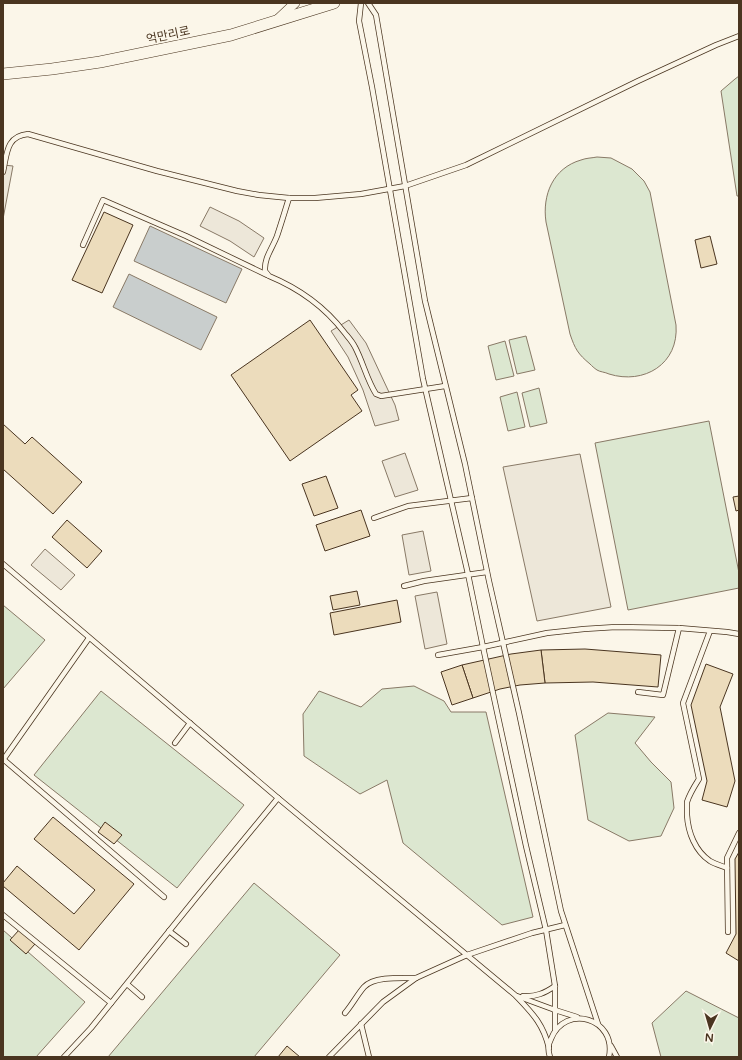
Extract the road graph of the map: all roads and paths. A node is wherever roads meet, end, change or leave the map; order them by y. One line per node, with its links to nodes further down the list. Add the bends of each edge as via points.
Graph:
1 (295, 3): 5 (street)
2 (334, 3): 5 (street, 억만리로)
3 (361, 3): 11 (lane, via 359,21)
4 (368, 3): 10 (lane, via 376,15)
5 (276, 21): 7 (street, 억만리로, via 231,35 100,62)
6 (739, 36): 10 (lane, via 638,81 466,165)
7 (3, 74)
8 (5, 149): 9 (lane); 12 (lane, via 15,138 28,134 237,191)
9 (3, 172)
10 (405, 186): 11 (lane); 15 (lane, via 425,301)
11 (390, 189): 12 (lane, via 361,194); 16 (lane)
12 (289, 198): 14 (lane, via 276,238 264,264)
13 (83, 245): 14 (lane, via 104,200)
14 (269, 276): 16 (lane, via 307,296 338,323 354,345 376,394 381,396)
15 (446, 386): 16 (lane); 17 (lane)
16 (425, 389): 18 (lane)
17 (472, 498): 18 (lane); 21 (lane)
18 (452, 500): 19 (lane, via 408,506); 22 (lane)
19 (374, 518)
20 (3, 564): 27 (lane)
21 (487, 572): 22 (lane); 28 (lane)
22 (468, 574): 23 (lane); 29 (lane)
23 (404, 586)
24 (679, 628): 25 (lane); 28 (lane, via 584,629); 31 (lane, via 663,695)
25 (710, 631): 26 (lane); 37 (lane, via 683,703 698,779 690,792 687,818 694,844 710,862)
26 (739, 634)
27 (89, 638): 32 (lane); 34 (lane)
28 (503, 642): 29 (lane); 40 (lane)
29 (483, 647): 30 (lane); 41 (lane)
30 (438, 655)
31 (638, 692)
32 (190, 723): 33 (lane); 35 (lane)
33 (175, 743)
34 (3, 760): 38 (lane)
35 (278, 798): 42 (lane); 45 (lane)
36 (739, 833): 37 (lane, via 727,858)
37 (727, 868): 43 (lane)
38 (164, 897)
39 (3, 915): 51 (lane)
40 (565, 925): 41 (lane); 56 (lane)
41 (546, 930): 45 (lane); 48 (lane)
42 (169, 931): 44 (lane); 47 (lane)
43 (728, 932)
44 (186, 944)
45 (467, 954): 46 (lane); 49 (lane)
46 (416, 978): 53 (lane, via 371,982 364,986); 55 (lane, via 383,1002)
47 (127, 984): 50 (lane); 51 (lane)
48 (556, 986): 49 (lane, via 537,996); 52 (lane)
49 (515, 995): 52 (lane); 59 (lane, via 542,1027)
50 (142, 997)
51 (111, 1003): 61 (lane)
52 (555, 1010): 54 (lane); 57 (lane)
53 (345, 1013)
54 (579, 1018): 56 (lane); 57 (lane, via 569,1020)
55 (361, 1024): 62 (lane); 63 (lane)
56 (598, 1024): 58 (lane, via 605,1031)
57 (555, 1030): 59 (lane)
58 (610, 1045): 64 (lane); 65 (lane)
59 (549, 1048): 60 (lane)
60 (549, 1056)
61 (64, 1057)
62 (330, 1057)
63 (369, 1057)
64 (609, 1057)
65 (617, 1057)

